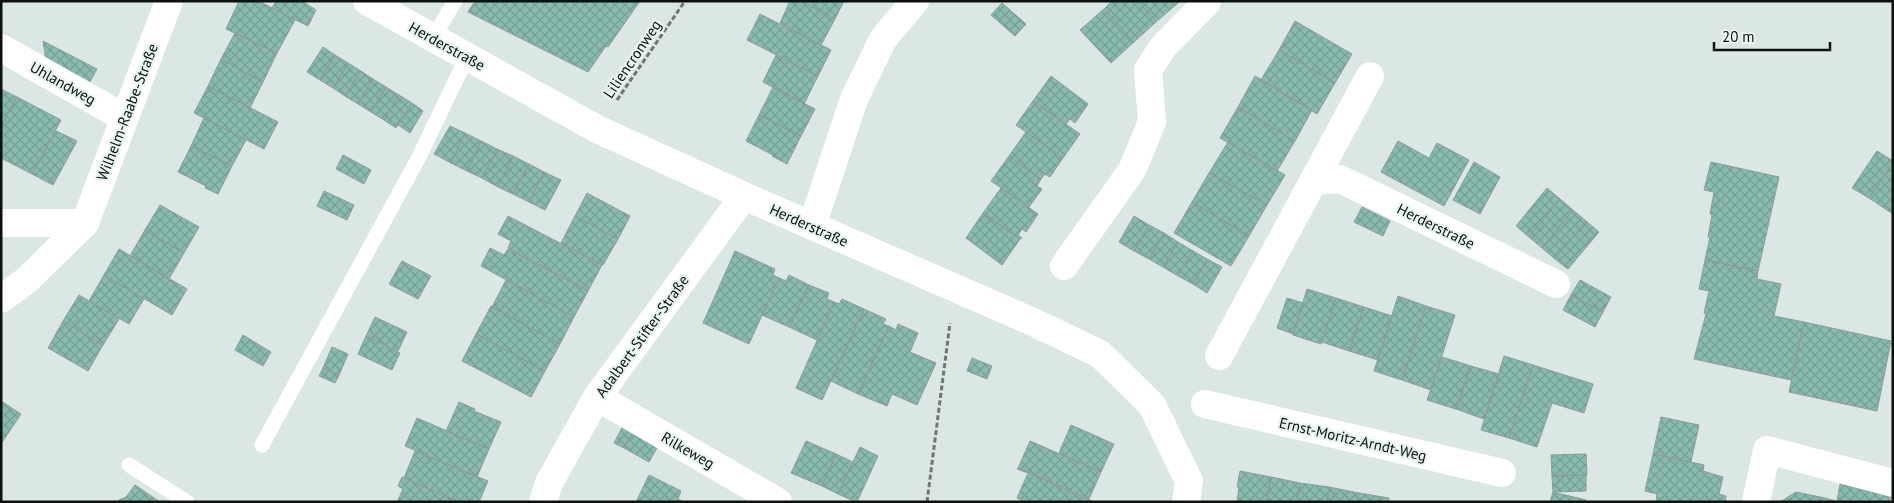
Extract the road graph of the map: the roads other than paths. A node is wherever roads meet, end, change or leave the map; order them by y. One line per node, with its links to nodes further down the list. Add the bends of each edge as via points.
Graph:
1 (169, 1): 10 (street, Wilhelm-Raabe-Straße)
2 (367, 1): 6 (street, Herderstraße)
3 (455, 1): 6 (lane)
4 (915, 1): 15 (street, via 883,39 854,99)
5 (1207, 2): 16 (street, via 1163,47 1148,70 1152,122 1132,170)
6 (433, 38): 8 (street, Herderstraße)
7 (1, 48): 10 (street, Uhlandweg)
8 (467, 57): 12 (street, Herderstraße, via 597,129); 22 (lane, via 419,158)
9 (1370, 76): 11 (street)
10 (125, 118): 13 (street, Wilhelm-Raabe-Straße)
11 (1314, 181): 17 (street, Herderstraße, via 1340,179); 19 (street)
12 (744, 196): 15 (street, Herderstraße); 20 (street, Adalbert-Stifter-Straße)
13 (85, 222): 14 (street); 18 (street, Wilhelm-Raabe-Straße, via 27,280)
14 (1, 223)
15 (812, 226): 29 (street, Herderstraße, via 1100,354 1152,405 1189,481)
16 (1064, 266)
17 (1556, 284)
18 (1, 299)
19 (1219, 356)
20 (597, 397): 26 (street, Adalbert-Stifter-Straße); 28 (street, Rilkeweg)
21 (1205, 404): 24 (street, Ernst-Moritz-Arndt-Weg)
22 (262, 446)
23 (129, 465): 27 (lane)
24 (1502, 472)
25 (1893, 483): 30 (street, via 1767,450)
26 (552, 495)
27 (187, 502)
28 (778, 502)
29 (1186, 502)
30 (1756, 502)

